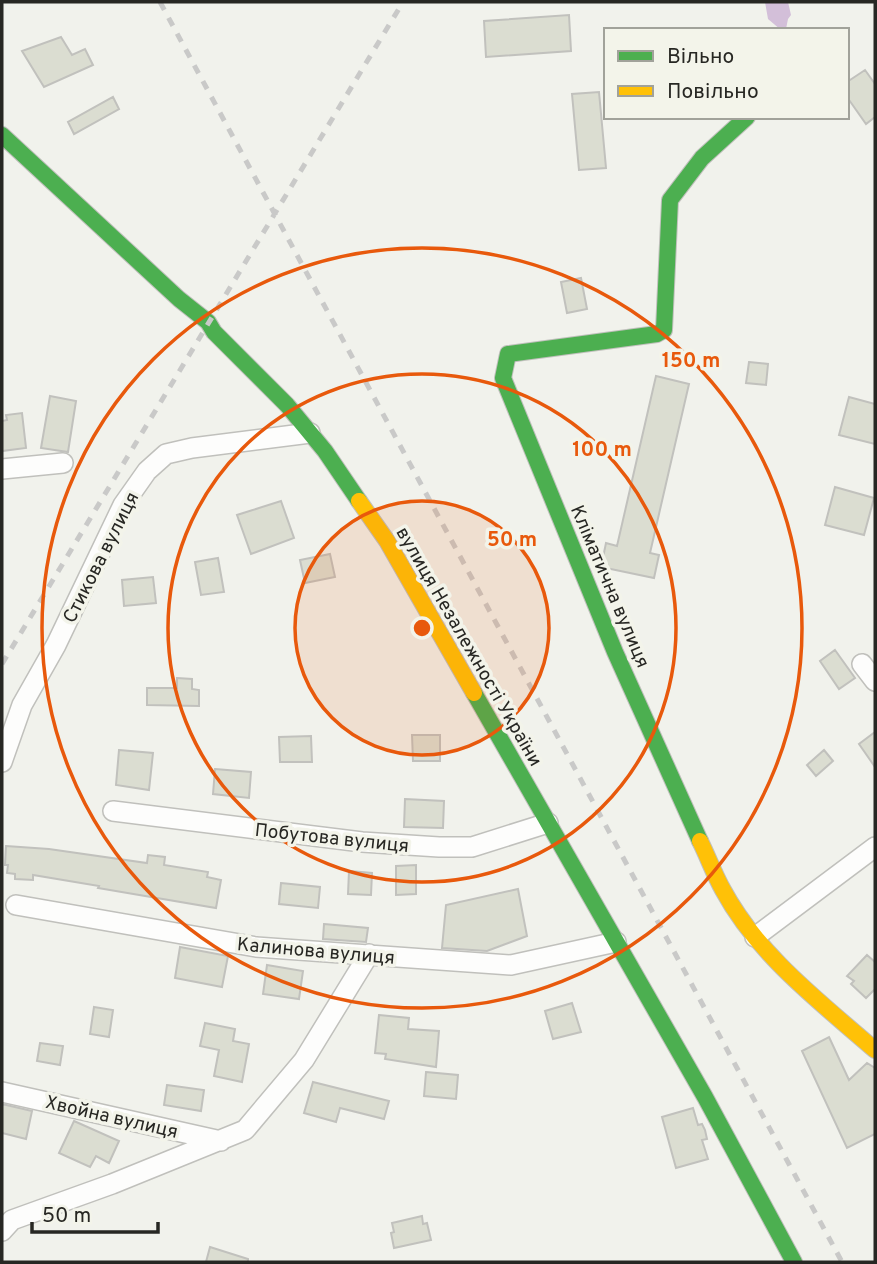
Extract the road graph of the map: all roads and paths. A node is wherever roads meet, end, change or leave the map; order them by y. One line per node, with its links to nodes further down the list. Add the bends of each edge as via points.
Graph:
1 (745, 119): 13 (main road, Кліматична вулиця, via 702,158 670,200 664,330 508,354 503,378 615,652 723,891)
2 (2, 135): 3 (main road, вулиця Незалежності України, via 208,322)
3 (310, 433): 8 (street, Стикова вулиця, via 166,454 147,471 123,505 22,705); 10 (main road, вулиця Незалежності України, via 387,541)
4 (63, 463): 5 (street)
5 (2, 469)
6 (862, 664): 7 (street)
7 (875, 681)
8 (2, 762)
9 (113, 811): 10 (street, Побутова вулиця, via 439,847 472,847)
10 (548, 823): 14 (main road, вулиця Незалежності України)
11 (875, 847): 13 (street)
12 (16, 905): 15 (street, Калинова вулиця, via 256,947)
13 (755, 937): 16 (main road, Кліматична вулиця)
14 (616, 942): 15 (street, Калинова вулиця, via 511,965); 20 (main road, вулиця Незалежності України)
15 (369, 954): 18 (street, via 304,1060 245,1130)
16 (875, 1050)
17 (2, 1092): 18 (street, Хвойна вулиця)
18 (221, 1141): 19 (street, via 12,1220)
19 (2, 1231)
20 (794, 1262)

